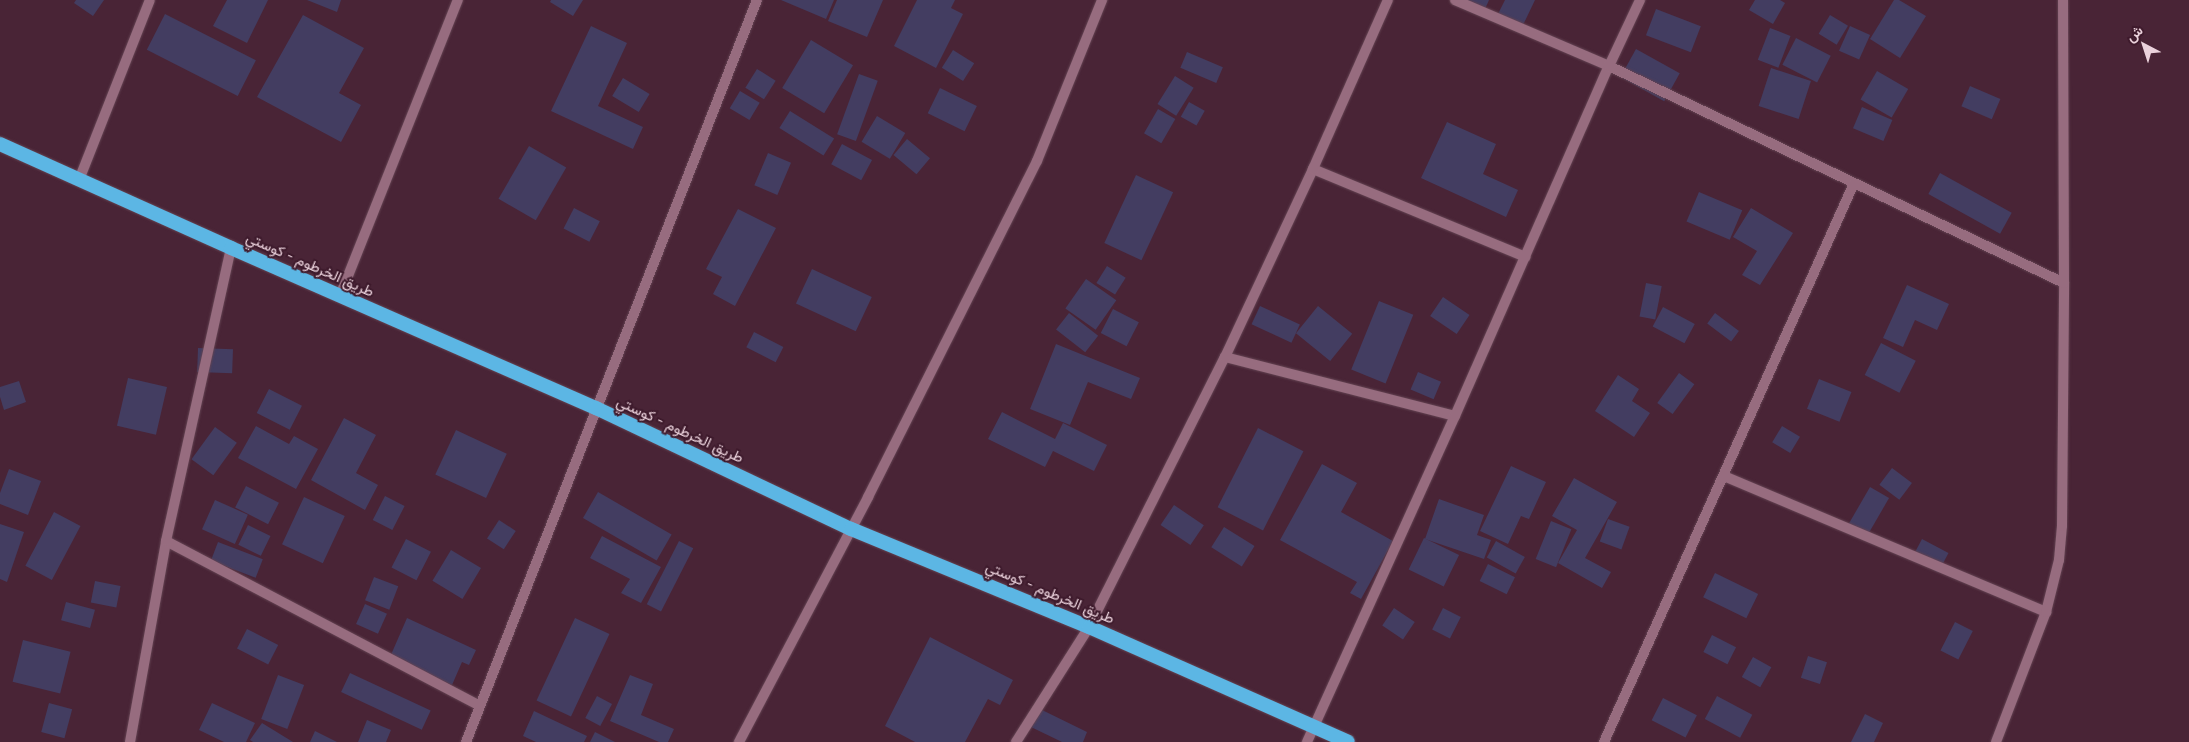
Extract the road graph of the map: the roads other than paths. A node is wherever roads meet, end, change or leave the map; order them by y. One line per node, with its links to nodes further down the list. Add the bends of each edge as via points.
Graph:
1 (150, 0): 12 (street)
2 (458, 0): 17 (street)
3 (757, 0): 19 (street)
4 (1102, 0): 22 (street, via 1037,161)
5 (1388, 0): 11 (street)
6 (1455, 0): 9 (street)
7 (1640, 0): 9 (street)
8 (2063, 0): 16 (street)
9 (1609, 66): 13 (street); 15 (street)
10 (0, 144): 12 (highway, طريق الخرطوم - كوستي)
11 (1313, 169): 15 (street); 18 (street)
12 (79, 180): 14 (highway, طريق الخرطوم - كوستي)
13 (1854, 183): 16 (street); 21 (street)
14 (232, 248): 17 (highway, طريق الخرطوم - كوستي); 23 (street)
15 (1525, 257): 20 (street)
16 (2064, 283): 24 (street, via 2062,526 2059,560)
17 (340, 296): 19 (highway, طريق الخرطوم - كوستي)
18 (1225, 357): 20 (street); 25 (street)
19 (596, 408): 22 (highway, طريق الخرطوم - كوستي); 26 (street)
20 (1455, 416): 27 (street)
21 (1724, 476): 24 (street); 34 (street)
22 (851, 529): 25 (highway, طريق الخرطوم - كوستي); 30 (street)
23 (166, 541): 26 (street); 28 (street)
24 (2046, 612): 35 (street)
25 (1089, 626): 27 (highway, طريق الخرطوم - كوستي); 31 (street)
26 (479, 704): 29 (street)
27 (1315, 726): 32 (street); 33 (highway, طريق الخرطوم - كوستي)
28 (130, 742)
29 (466, 742)
30 (739, 742)
31 (1016, 742)
32 (1307, 742)
33 (1348, 742)
34 (1604, 742)
35 (1996, 742)

